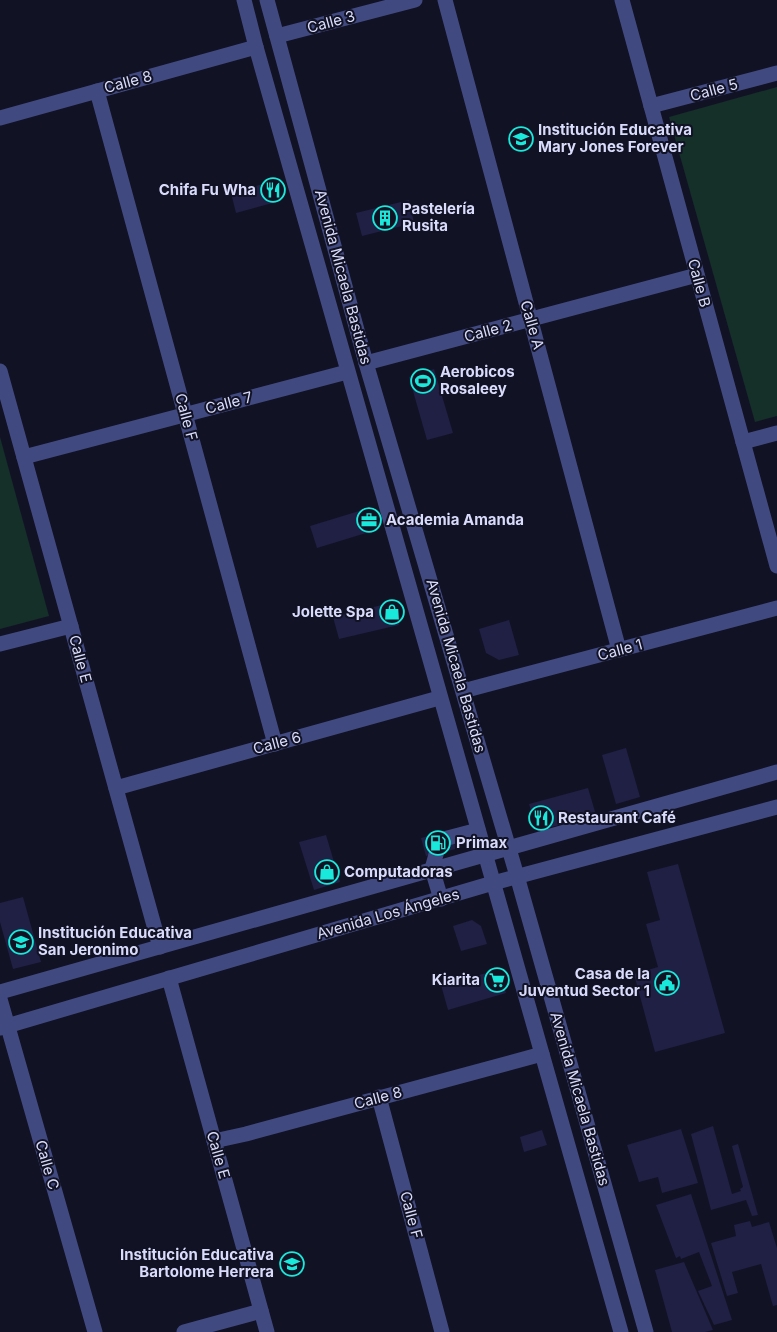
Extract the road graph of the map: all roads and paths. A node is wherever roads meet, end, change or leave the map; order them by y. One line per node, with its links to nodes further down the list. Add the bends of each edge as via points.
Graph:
1 (244, 0): 7 (street, Avenida Micaela Bastidas)
2 (267, 0): 6 (street, Avenida Micaela Bastidas)
3 (415, 0): 6 (street, Calle 3)
4 (445, 0): 13 (street, Calle A)
5 (622, 0): 10 (street, Calle B)
6 (277, 36): 14 (street, Avenida Micaela Bastidas)
7 (256, 47): 9 (street, Calle 8); 16 (street, Avenida Micaela Bastidas)
8 (777, 73): 10 (street, Calle 5)
9 (97, 91): 11 (street, Calle 8); 17 (street, Calle F)
10 (651, 106): 12 (street, Calle B)
11 (0, 118)
12 (697, 275): 13 (street, Calle 2); 19 (street, Calle B)
13 (531, 320): 14 (street, Calle 2); 25 (street, Calle A)
14 (366, 363): 26 (street, Avenida Micaela Bastidas)
15 (0, 371): 20 (street, Calle E)
16 (347, 372): 17 (street, Calle 7); 27 (street, Avenida Micaela Bastidas)
17 (186, 415): 20 (street, Calle 7); 28 (street, Calle F)
18 (777, 433): 19 (street)
19 (743, 442): 21 (street, Calle B)
20 (24, 457): 23 (street, Calle E)
21 (777, 566)
22 (777, 608): 25 (street, Calle 1)
23 (71, 626): 24 (street); 30 (street, Calle E)
24 (0, 644)
25 (619, 650): 26 (street, Calle 1)
26 (463, 691): 33 (street, Avenida Micaela Bastidas)
27 (439, 698): 28 (street, Calle 6); 32 (street, Avenida Micaela Bastidas)
28 (275, 744): 30 (street, Calle 6)
29 (777, 772): 33 (street, Avenida Los Ángeles)
30 (116, 788): 39 (street, Calle E)
31 (777, 807): 36 (street, Avenida Los Ángeles)
32 (478, 830): 34 (street, Avenida Micaela Bastidas); 35 (street, via 440,840)
33 (509, 848): 34 (street, Avenida Los Ángeles); 36 (street, Avenida Micaela Bastidas)
34 (485, 854): 35 (street, Avenida Los Ángeles); 37 (street, Avenida Micaela Bastidas)
35 (432, 869): 38 (street); 39 (street, Avenida Los Ángeles)
36 (518, 876): 37 (street, Avenida Los Ángeles); 53 (street, Avenida Micaela Bastidas)
37 (494, 883): 38 (street, Avenida Los Ángeles); 44 (street, Avenida Micaela Bastidas)
38 (441, 899): 40 (street, Avenida Los Ángeles)
39 (160, 946): 41 (street, Avenida Los Ángeles)
40 (169, 978): 43 (street, Avenida Los Ángeles); 46 (street, Calle E)
41 (0, 992)
42 (0, 999): 43 (street, Calle C)
43 (4, 1027): 48 (street, Calle C)
44 (542, 1054): 45 (street, Calle 8); 52 (street, Avenida Micaela Bastidas)
45 (379, 1097): 46 (street, Calle 8); 51 (street, Calle F)
46 (214, 1141): 47 (street, Calle E)
47 (262, 1311): 49 (street); 50 (street, Calle E)
48 (95, 1332)
49 (184, 1332)
50 (267, 1332)
51 (442, 1332)
52 (621, 1332)
53 (646, 1332)

